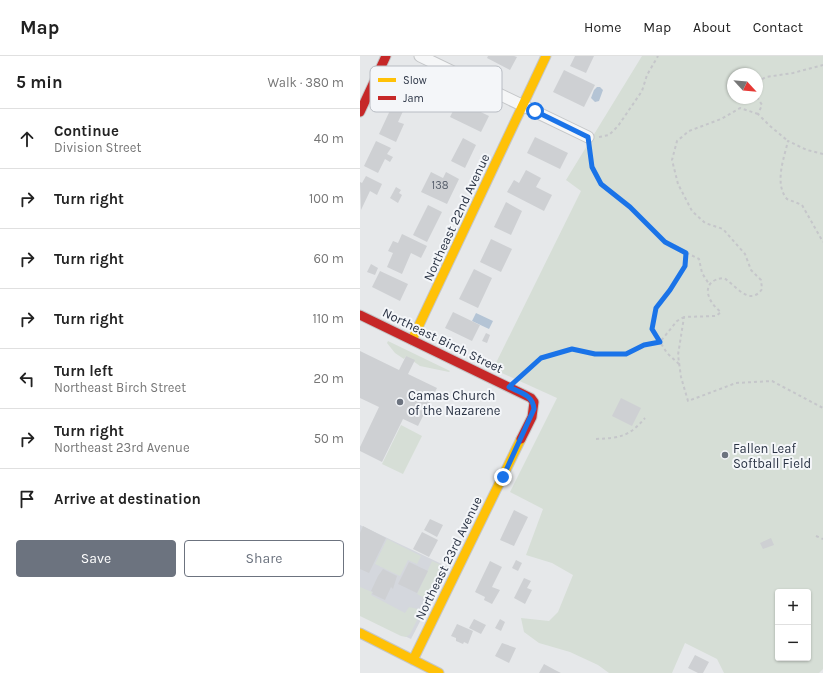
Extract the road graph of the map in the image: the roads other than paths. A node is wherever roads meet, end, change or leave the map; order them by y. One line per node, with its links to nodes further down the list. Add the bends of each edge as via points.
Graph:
1 (386, 56): 4 (street)
2 (420, 56): 5 (street)
3 (546, 56): 8 (street, Northeast 22nd Avenue)
4 (381, 66)
5 (441, 66)
6 (370, 90): 9 (street)
7 (502, 95): 8 (street)
8 (523, 105): 10 (street); 12 (street, Northeast 22nd Avenue)
9 (360, 112)
10 (588, 137)
11 (360, 315): 12 (street, Northeast Birch Street)
12 (412, 340): 13 (street, Northeast Birch Street, via 531,398)
13 (534, 402): 15 (street, Northeast 23rd Avenue, via 532,417)
14 (360, 633): 15 (street)
15 (413, 660): 16 (street)
16 (439, 673)

